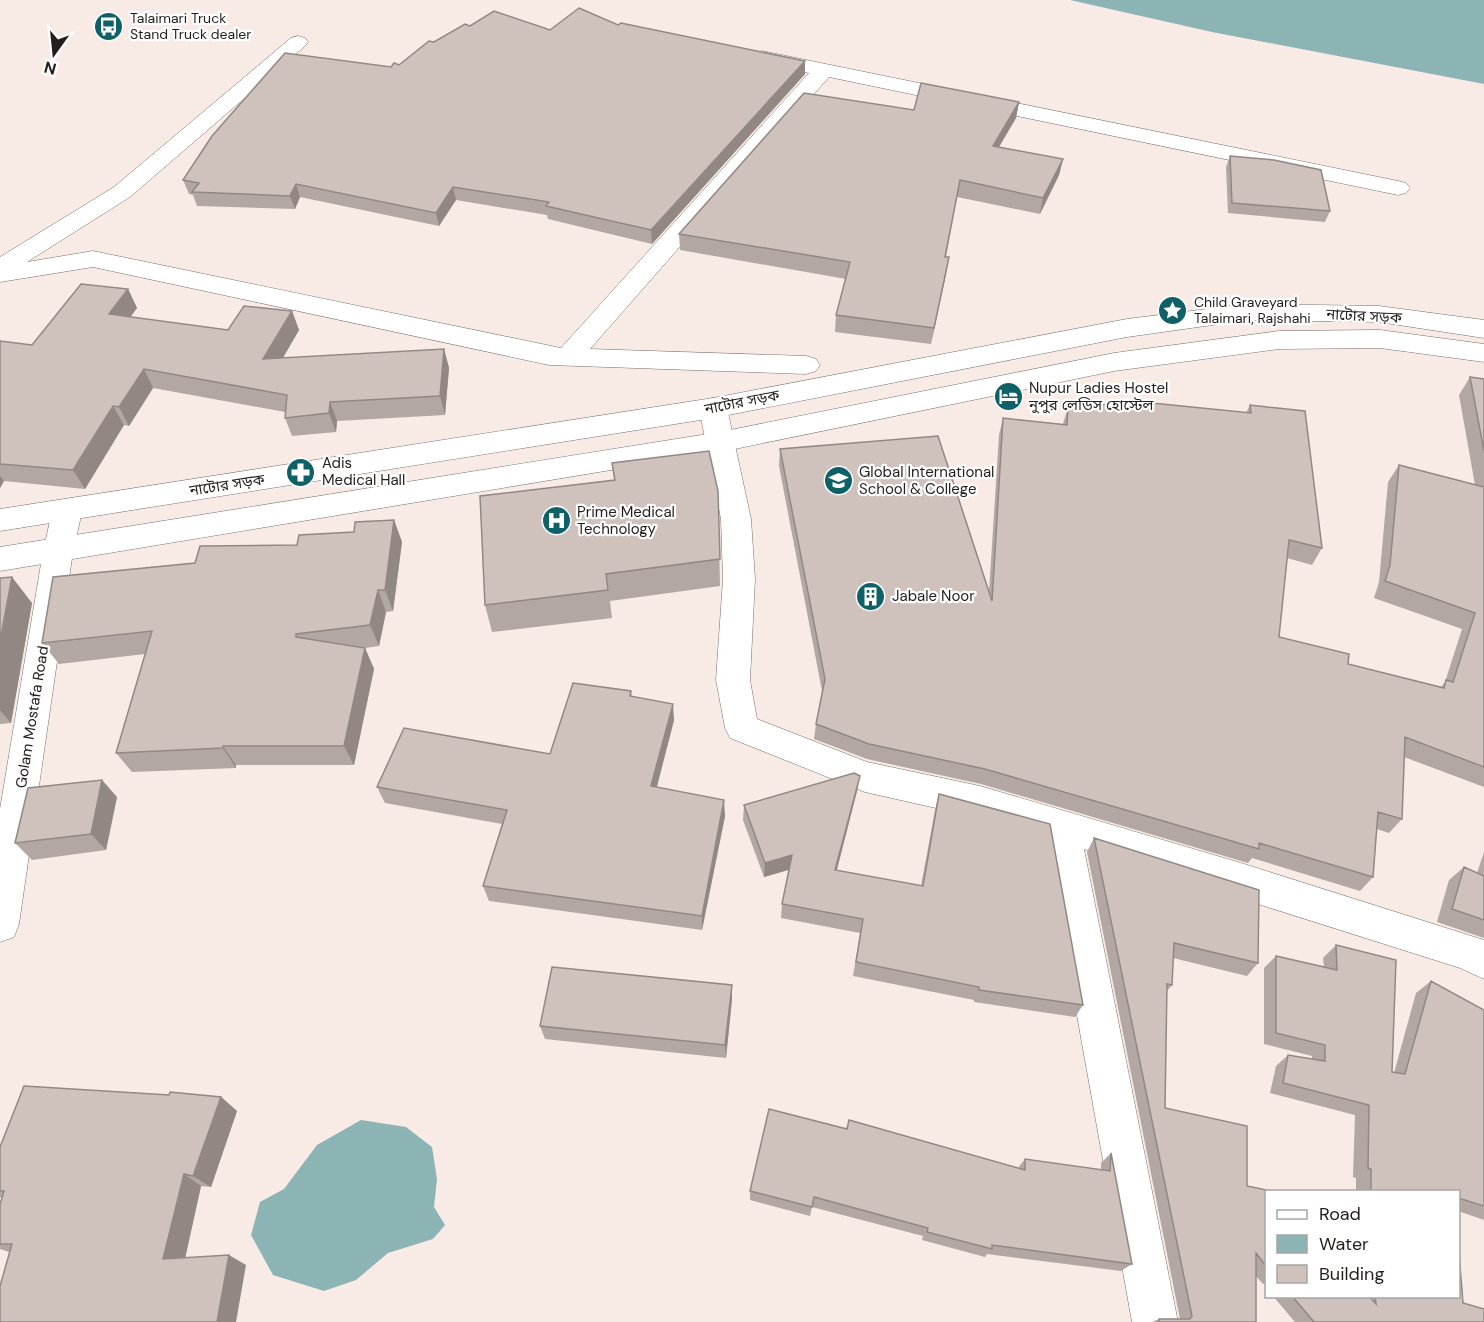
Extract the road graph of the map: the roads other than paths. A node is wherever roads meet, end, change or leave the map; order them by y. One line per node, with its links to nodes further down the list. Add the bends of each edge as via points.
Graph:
1 (298, 42): 5 (main road, via 122,192)
2 (742, 53): 3 (main road)
3 (824, 70): 4 (main road); 9 (main road)
4 (1398, 188)
5 (0, 268)
6 (0, 274): 9 (main road, via 93,260)
7 (1484, 329): 11 (main road, নাটোর সড়ক, via 1379,314 1248,312 1127,328)
8 (1484, 353): 12 (main road, via 1380,339 1279,340 1114,362)
9 (568, 357): 10 (main road)
10 (806, 365)
11 (713, 408): 12 (main road); 13 (main road, নাটোর সড়ক)
12 (720, 442): 15 (main road); 17 (main road, via 736,519 738,579 733,680 742,728 865,777 980,802)
13 (67, 511): 14 (main road, নাটোর সড়ক); 15 (main road, Golam Mostafa Road)
14 (0, 520)
15 (59, 550): 16 (main road); 18 (main road, Golam Mostafa Road)
16 (0, 559)
17 (1061, 826): 19 (main road); 20 (main road)
18 (0, 924)
19 (1484, 960)
20 (1155, 1322)

